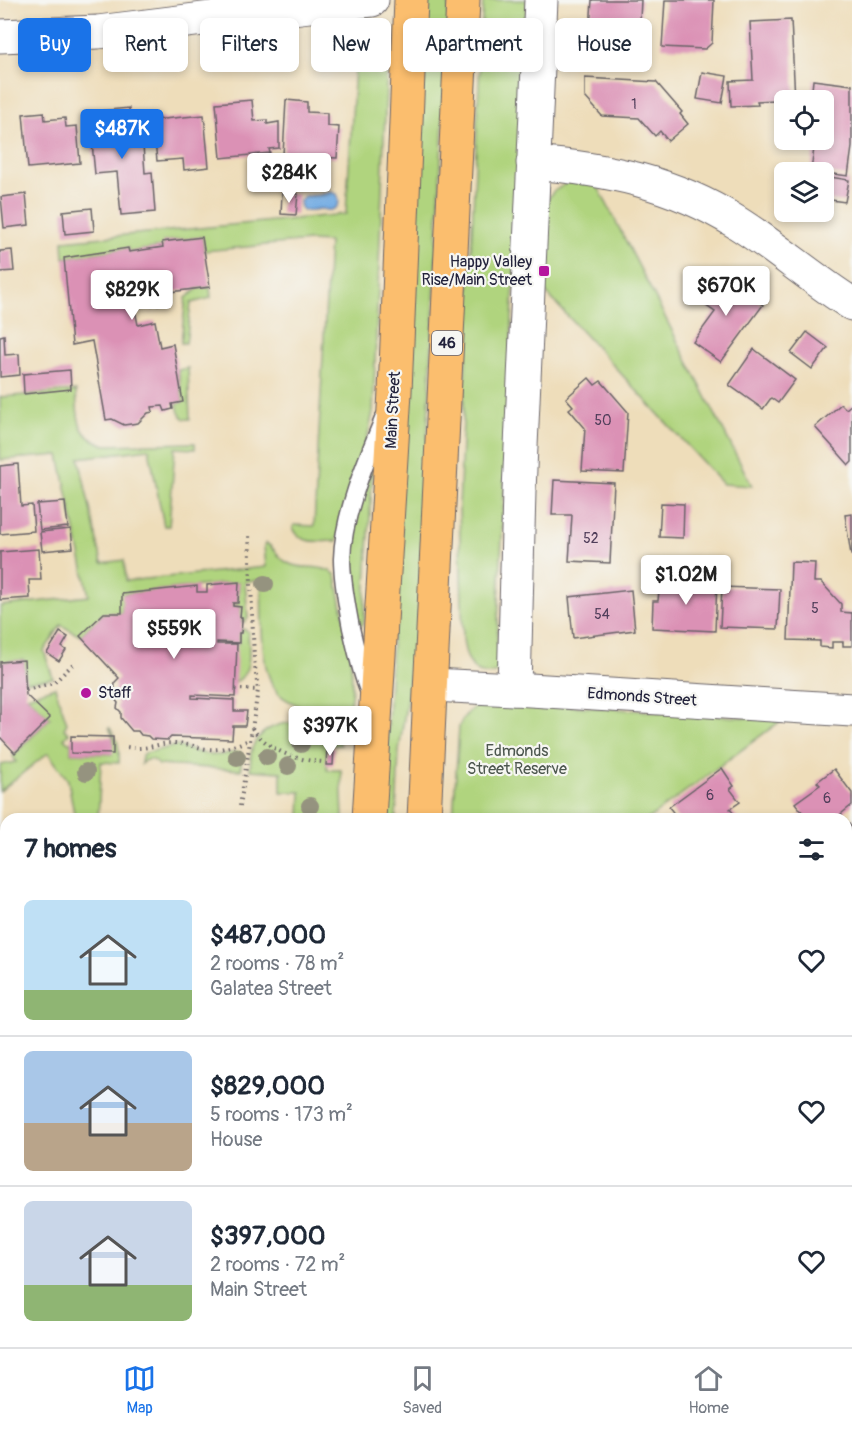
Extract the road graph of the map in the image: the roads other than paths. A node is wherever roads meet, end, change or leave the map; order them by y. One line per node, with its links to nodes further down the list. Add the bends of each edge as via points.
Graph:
1 (372, 0): 5 (street, via 98,32)
2 (411, 0): 11 (main road, Main Street, via 394,392)
3 (463, 0): 8 (main road, 46)
4 (541, 0): 6 (street)
5 (0, 36)
6 (533, 164): 7 (street, via 620,175 693,198 738,223); 9 (street)
7 (852, 304)
8 (431, 685): 9 (street, Edmonds Street); 12 (main road, 46)
9 (514, 689): 10 (street, Edmonds Street)
10 (852, 710)
11 (369, 813)
12 (424, 813)

